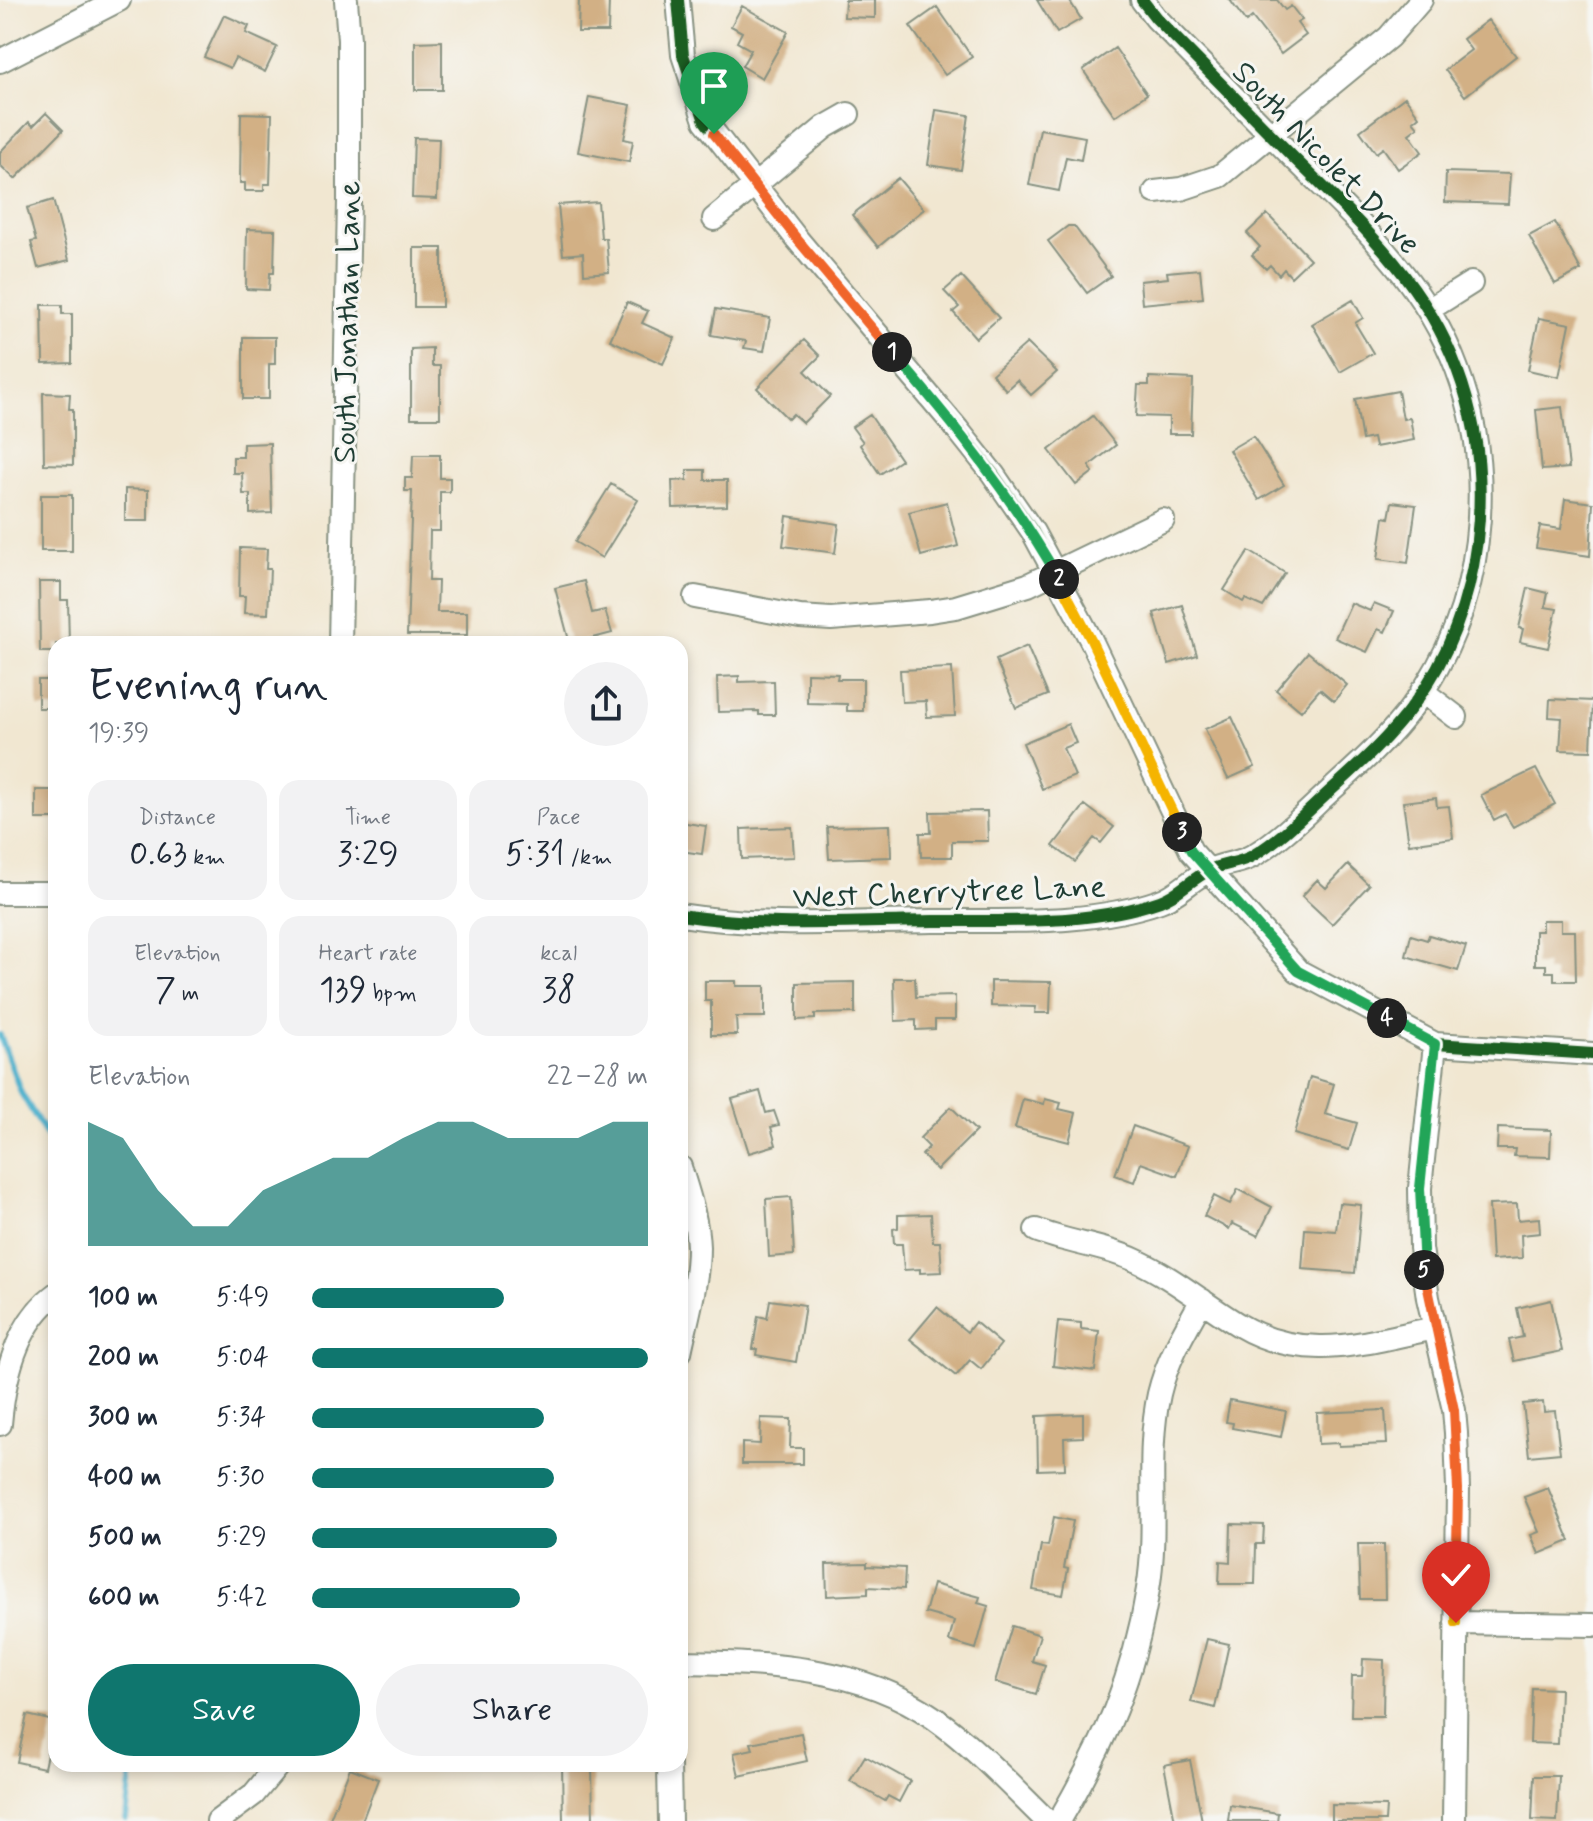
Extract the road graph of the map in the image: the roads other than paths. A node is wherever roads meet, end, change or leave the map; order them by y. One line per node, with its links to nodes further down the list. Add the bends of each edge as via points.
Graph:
1 (119, 0): 6 (street)
2 (346, 0): 17 (street, South Jonathan Lane, via 349,201)
3 (678, 0): 9 (street, via 683,55 698,104 714,134)
4 (1142, 0): 8 (street, South Nicolet Drive)
5 (1421, 0): 8 (street, via 1389,37)
6 (0, 61)
7 (848, 114): 9 (street)
8 (1271, 135): 10 (street, via 1220,176); 13 (street, South Nicolet Drive, via 1380,243)
9 (754, 184): 11 (street); 15 (street, via 984,463)
10 (1155, 192)
11 (714, 219)
12 (1471, 283): 13 (street)
13 (1428, 310): 18 (street, South Nicolet Drive, via 1469,403 1480,489 1474,561 1464,601)
14 (1163, 520): 15 (street)
15 (1054, 571): 16 (street, via 1008,593 956,607 871,618 800,617); 20 (street, via 1191,851)
16 (695, 597)
17 (340, 636)
18 (1422, 691): 19 (street); 20 (street, South Nicolet Drive, via 1384,740 1282,835 1251,858)
19 (1456, 717)
20 (1209, 870): 23 (street, West Cherrytree Lane, via 1164,900 1101,915 752,924); 24 (street, via 1298,971)
21 (0, 893): 22 (street)
22 (48, 893)
23 (688, 916)
24 (1435, 1044): 25 (street); 31 (street, via 1420,1188 1421,1248)
25 (1593, 1054)
26 (688, 1194): 30 (street, via 698,1247)
27 (1036, 1230): 28 (street, via 1134,1259)
28 (1202, 1300): 31 (street, via 1248,1330 1308,1347 1363,1345); 41 (street, via 1171,1356 1155,1417 1152,1556 1139,1635 1115,1714)
29 (48, 1303): 32 (street, via 16,1346)
30 (688, 1310)
31 (1435, 1328): 33 (street, via 1456,1433)
32 (0, 1424)
33 (1456, 1623): 34 (street); 42 (street)
34 (1593, 1625)
35 (688, 1662): 40 (street, via 764,1664 876,1687 956,1735)
36 (272, 1772): 38 (street)
37 (669, 1772): 39 (street)
38 (227, 1819)
39 (670, 1821)
40 (1047, 1821)
41 (1059, 1821)
42 (1454, 1821)

